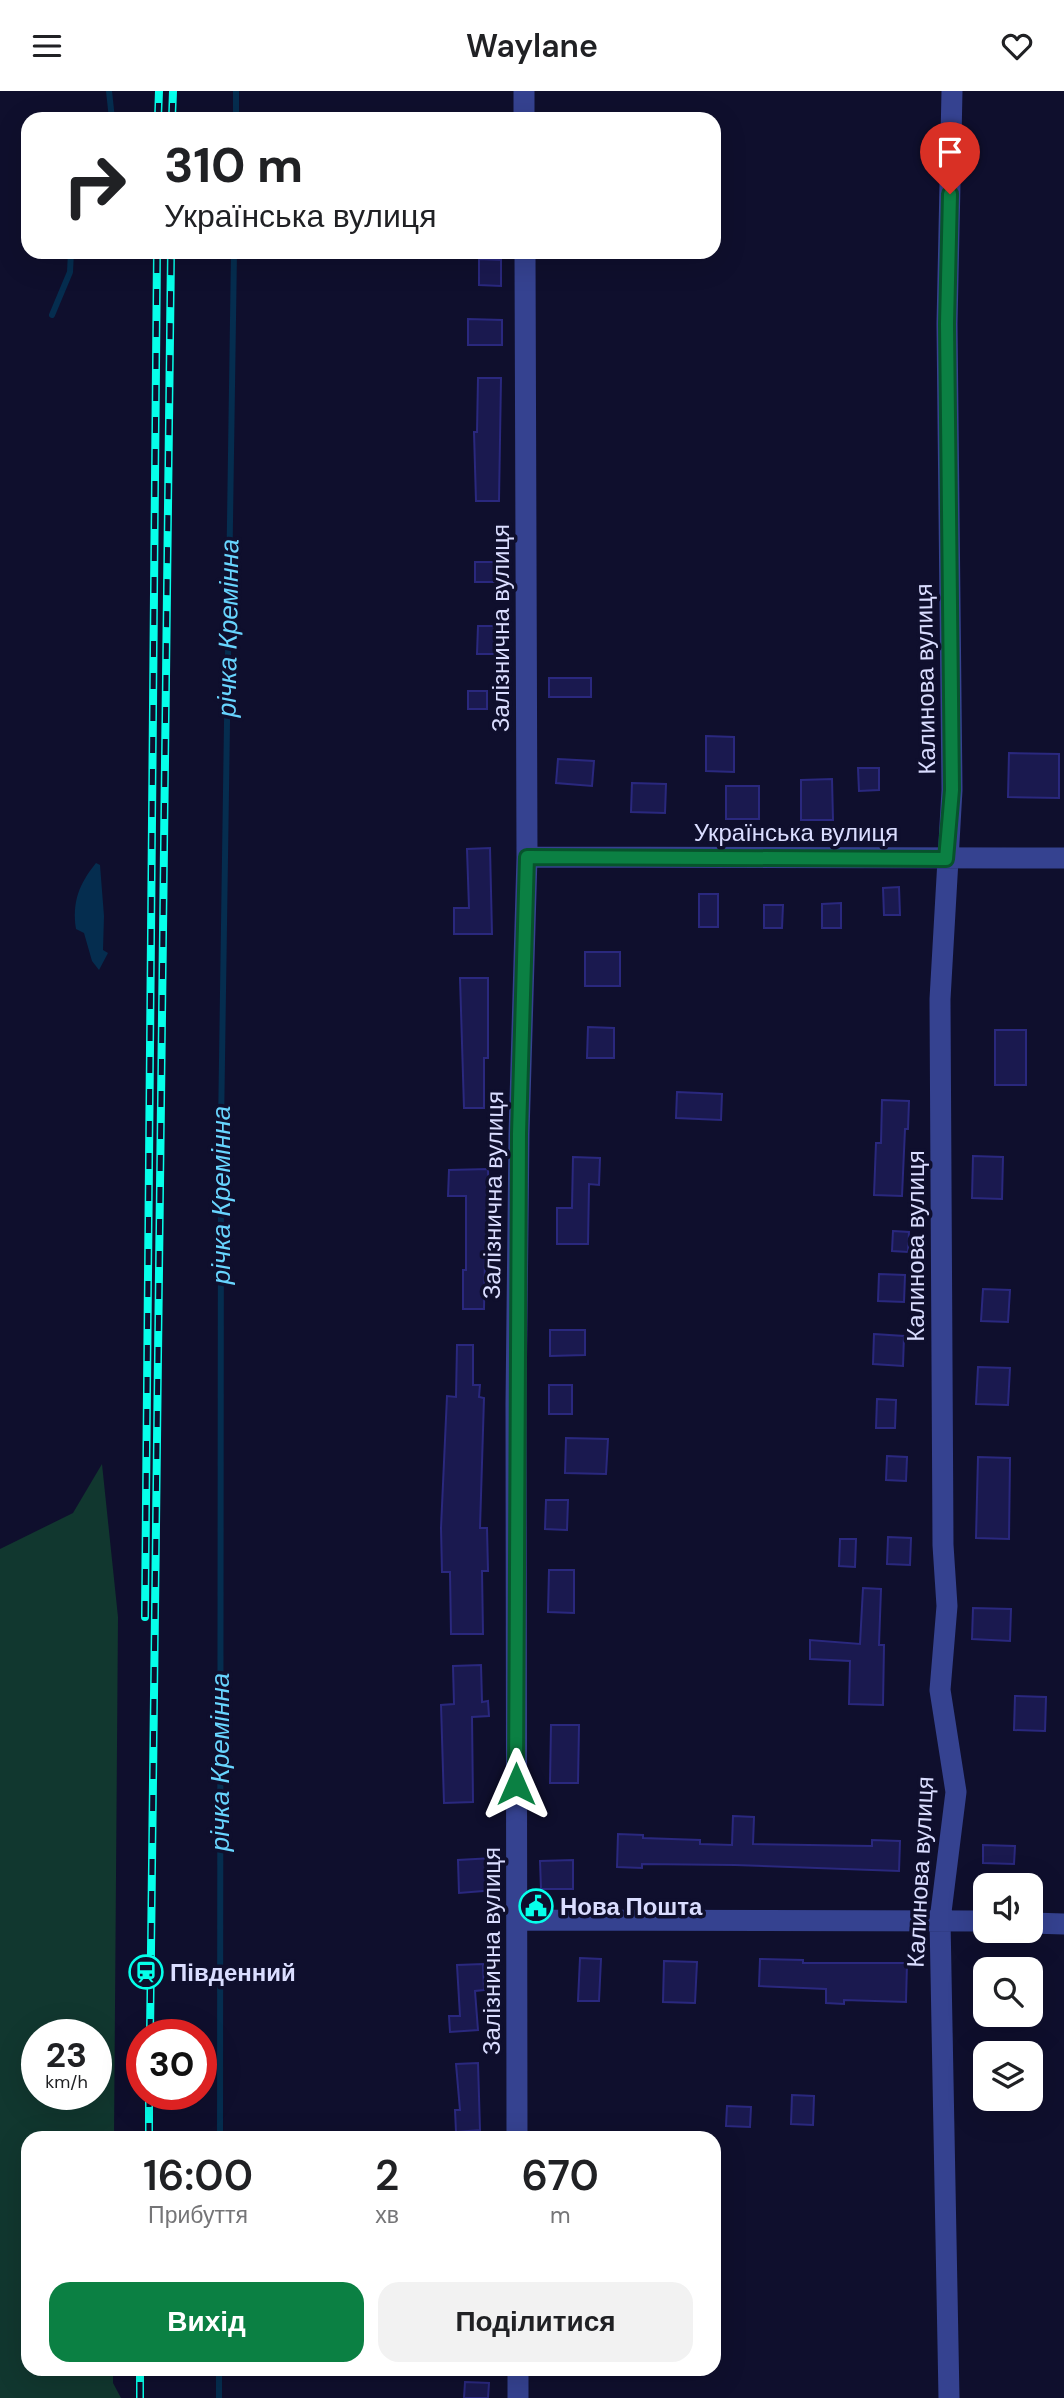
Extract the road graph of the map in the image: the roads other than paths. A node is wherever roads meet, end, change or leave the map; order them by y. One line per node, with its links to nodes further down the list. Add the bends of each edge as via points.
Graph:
1 (524, 91): 3 (street)
2 (952, 91): 7 (street, Калинова вулиця, via 947,324 952,790)
3 (524, 112)
4 (525, 259): 5 (street, Залізнична вулиця)
5 (527, 857): 7 (street, Українська вулиця); 8 (street, Залізнична вулиця, via 516,1377)
6 (1064, 858): 7 (street, Українська вулиця)
7 (946, 859): 9 (street, Калинова вулиця, via 940,1013 947,1606 940,1690 956,1792)
8 (517, 1920): 9 (street); 13 (street, Залізнична вулиця)
9 (940, 1920): 10 (street); 16 (street, Калинова вулиця)
10 (973, 1921)
11 (1043, 1923): 12 (street)
12 (1064, 1924)
13 (517, 2131)
14 (518, 2376): 15 (street)
15 (518, 2398)
16 (948, 2398)

